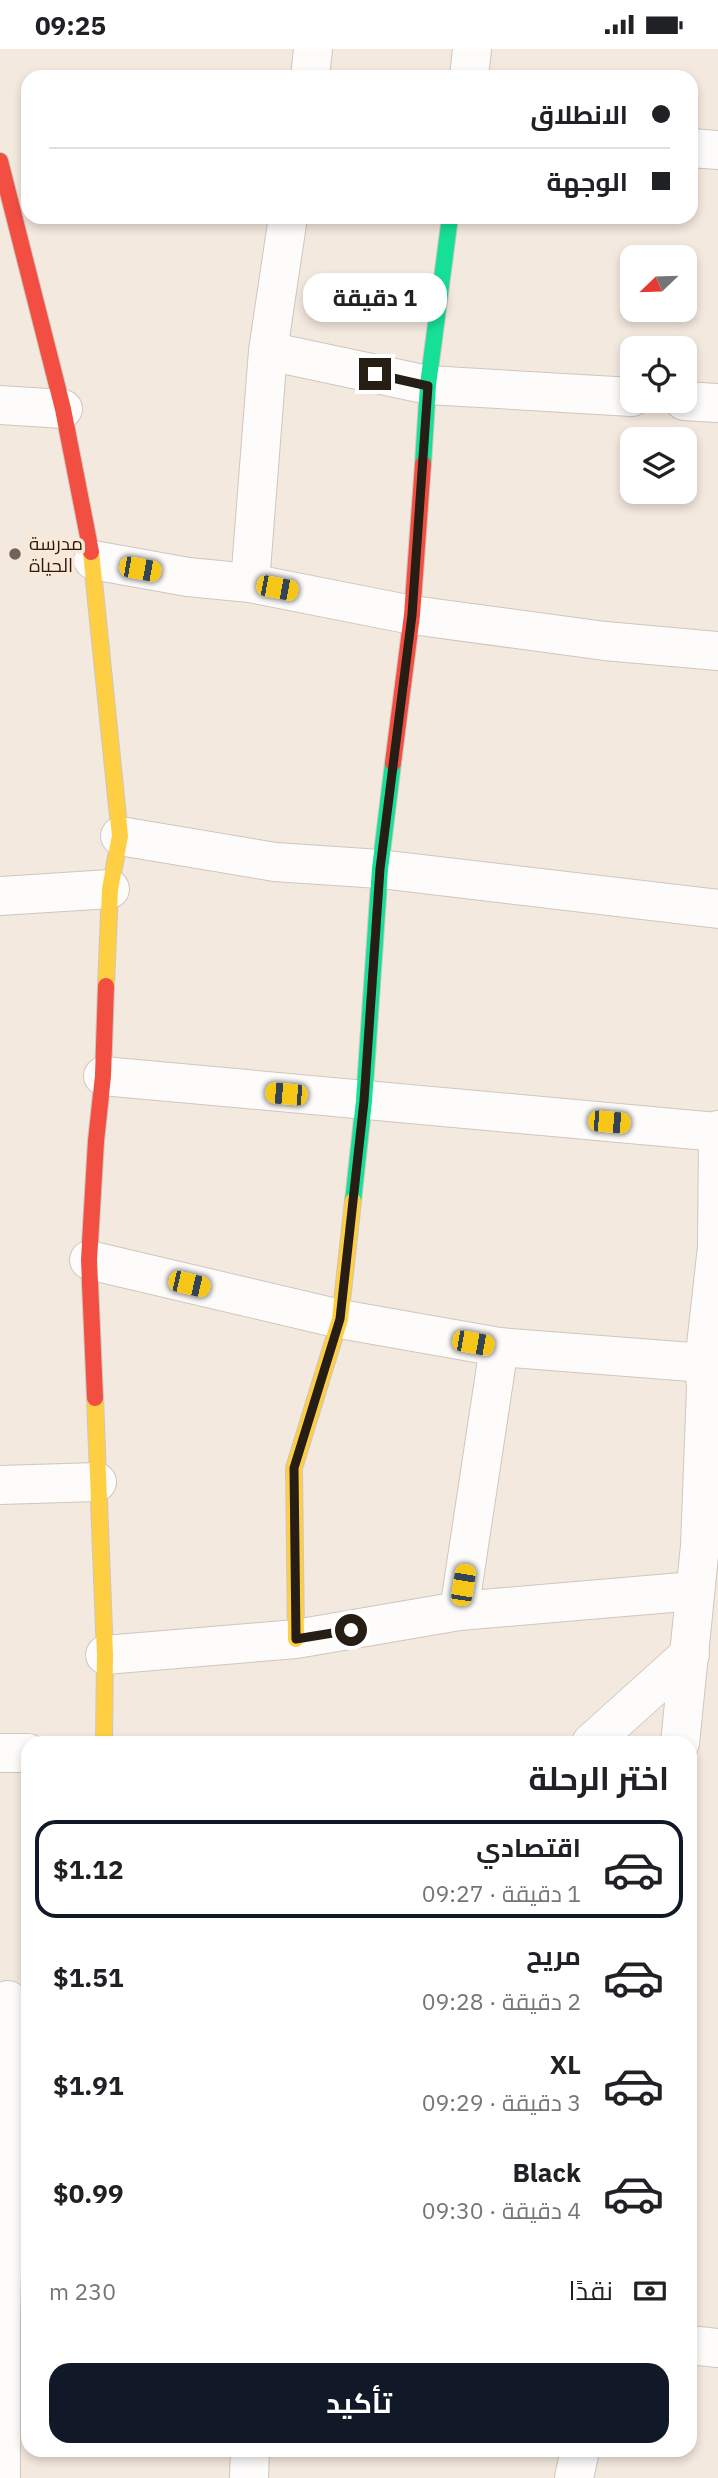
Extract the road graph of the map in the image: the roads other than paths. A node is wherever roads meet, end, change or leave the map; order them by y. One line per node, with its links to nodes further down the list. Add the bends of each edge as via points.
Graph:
1 (313, 49): 3 (street)
2 (472, 49): 4 (street)
3 (311, 70)
4 (470, 70)
5 (698, 149): 6 (street)
6 (718, 150)
7 (0, 160): 16 (street)
8 (287, 224): 10 (street)
9 (449, 224): 11 (street)
10 (268, 351): 11 (street); 18 (street)
11 (428, 386): 12 (street); 19 (street)
12 (620, 396)
13 (697, 402): 14 (street)
14 (718, 403)
15 (0, 405): 16 (street)
16 (64, 409): 17 (street)
17 (93, 560): 18 (street); 21 (street)
18 (250, 583): 19 (street)
19 (412, 615): 20 (street); 22 (street)
20 (718, 651)
21 (120, 836): 22 (street, via 275,862); 23 (street)
22 (380, 869): 25 (street); 27 (street)
23 (110, 889): 24 (street); 26 (street)
24 (0, 896)
25 (718, 909)
26 (103, 1076): 27 (street); 30 (street)
27 (364, 1101): 28 (street); 31 (street)
28 (718, 1131): 29 (street)
29 (717, 1247): 33 (street)
30 (89, 1260): 31 (street); 34 (street)
31 (340, 1319): 32 (street); 39 (street, via 294,1468)
32 (499, 1347): 33 (street); 38 (street)
33 (709, 1380): 36 (street)
34 (97, 1482): 35 (street); 41 (street)
35 (0, 1485)
36 (709, 1547): 37 (street)
37 (694, 1591): 38 (street); 40 (street)
38 (459, 1611): 39 (street)
39 (296, 1639): 41 (street)
40 (690, 1654): 43 (street); 44 (street)
41 (105, 1655): 42 (street)
42 (104, 1736)
43 (599, 1736)
44 (681, 1736)
45 (0, 1753): 46 (street)
46 (21, 1753)
47 (12, 2000): 48 (street)
48 (1, 2320): 53 (street)
49 (697, 2345): 50 (street)
50 (718, 2348)
51 (250, 2457): 54 (street)
52 (579, 2457): 55 (street)
53 (1, 2478)
54 (249, 2478)
55 (575, 2478)

